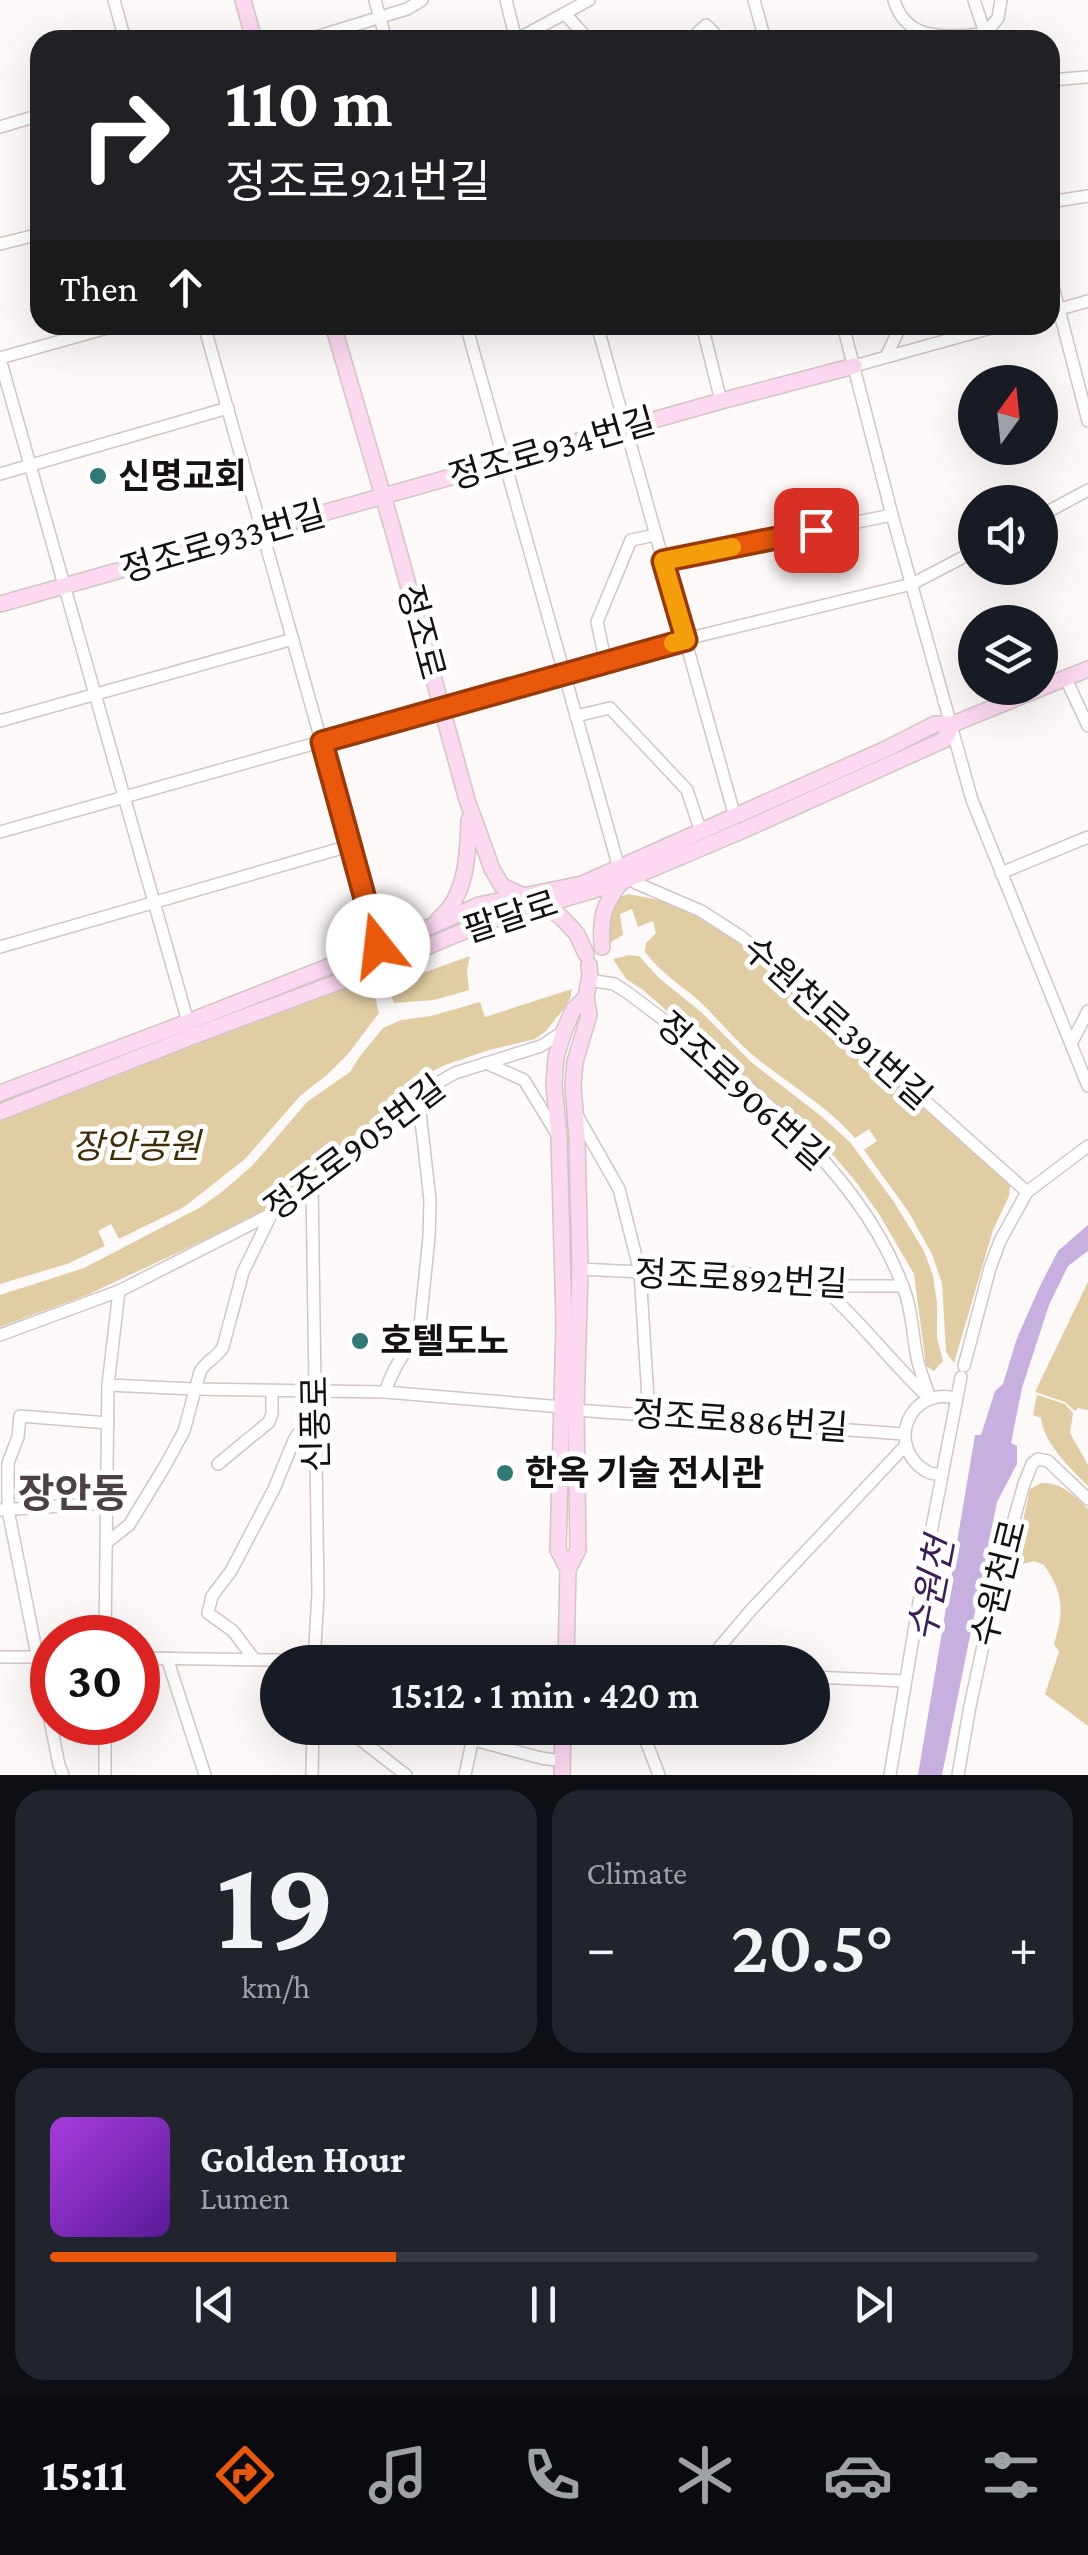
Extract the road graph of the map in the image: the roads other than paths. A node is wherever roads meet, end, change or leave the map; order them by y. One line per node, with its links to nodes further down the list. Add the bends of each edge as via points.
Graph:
1 (114, 0): 13 (street)
2 (243, 0): 14 (street)
3 (375, 0): 12 (street)
4 (422, 0): 12 (street)
5 (506, 0): 17 (street)
6 (589, 0): 11 (street)
7 (754, 0): 20 (street)
8 (894, 0): 21 (street)
9 (974, 0): 22 (street)
10 (1002, 0): 23 (street)
11 (565, 14): 18 (street); 19 (street)
12 (380, 17): 15 (street); 16 (street)
13 (122, 30)
14 (251, 30)
15 (338, 30)
16 (383, 30)
17 (514, 30)
18 (535, 30)
19 (580, 30)
20 (762, 30)
21 (918, 30)
22 (984, 30)
23 (990, 30)
24 (1088, 77): 25 (street)
25 (1060, 79)
26 (30, 118): 27 (street)
27 (0, 127)
28 (1088, 196): 29 (street)
29 (1060, 200)
30 (30, 236): 31 (street)
31 (0, 244)
32 (1088, 302): 33 (street)
33 (1060, 309)
34 (1060, 328): 48 (street)
35 (82, 335): 45 (street)
36 (207, 335): 49 (street)
37 (336, 335): 56 (street, 정조로)
38 (469, 335): 52 (street)
39 (600, 335): 51 (street)
40 (705, 335): 47 (street)
41 (846, 335): 46 (street)
42 (896, 335): 44 (street)
43 (966, 335): 44 (street, 정조로934번길)
44 (886, 357): 46 (street, 정조로934번길)
45 (0, 358): 53 (street)
46 (854, 366): 47 (street, 정조로934번길); 58 (street)
47 (721, 400): 51 (street, 정조로934번길)
48 (1086, 407): 50 (street)
49 (228, 408): 53 (street); 59 (street)
50 (1088, 421)
51 (627, 428): 52 (street, 정조로934번길); 60 (street)
52 (506, 463): 56 (street, 정조로934번길); 70 (street)
53 (30, 466): 54 (street); 64 (street)
54 (0, 474)
55 (1088, 490): 57 (street)
56 (382, 498): 59 (street, 정조로933번길); 73 (street, 정조로)
57 (1058, 506)
58 (892, 515): 62 (street); 63 (street)
59 (263, 531): 64 (street, 정조로933번길); 66 (street)
60 (656, 535): 62 (street); 68 (street, via 631,540 597,622)
61 (958, 559): 63 (street)
62 (663, 561): 67 (street)
63 (912, 584): 67 (street); 76 (street)
64 (64, 586): 65 (street, 정조로933번길); 72 (street)
65 (0, 604)
66 (293, 639): 72 (street); 78 (street)
67 (686, 640): 68 (street); 81 (street)
68 (606, 664): 70 (street)
69 (1088, 669): 71 (street, 팔달로)
70 (564, 674): 73 (street); 74 (street)
71 (1066, 679): 76 (street, 팔달로); 77 (street)
72 (95, 695): 75 (street); 79 (street)
73 (442, 709): 78 (street); 80 (street, 정조로)
74 (576, 716): 83 (street, via 610,708 687,790); 87 (street)
75 (0, 721)
76 (952, 724): 81 (street, 팔달로, via 935,724); 86 (street); 87 (street, 팔달로, via 944,740)
77 (1088, 726)
78 (322, 742): 79 (street); 85 (street)
79 (123, 797): 82 (street); 89 (street)
80 (470, 808): 88 (street, 정조로, via 502,886); 91 (street, via 462,881 451,910)
81 (735, 817): 83 (street, 팔달로)
82 (0, 832)
83 (701, 832): 87 (street, 팔달로)
84 (1088, 838): 86 (street)
85 (349, 846): 89 (street); 93 (street)
86 (1001, 872): 98 (street)
87 (624, 876): 88 (street, 팔달로); 90 (street, 팔달로); 94 (street, via 606,904); 108 (street, 수원천로391번길, via 702,911 743,938)
88 (524, 897): 90 (street, 정조로); 91 (street, 팔달로, via 479,905)
89 (153, 903): 92 (street); 96 (street)
90 (544, 905): 94 (street, 정조로, via 577,934); 103 (street, 팔달로)
91 (428, 928): 93 (street, 팔달로)
92 (0, 946)
93 (378, 946): 96 (street, 팔달로)
94 (592, 968): 97 (street); 104 (street, via 589,1016 575,1062); 113 (street, 정조로906번길, via 709,1054 790,1126 848,1189)
95 (1088, 1012): 98 (street)
96 (188, 1022): 101 (street, 팔달로)
97 (564, 1031): 99 (street, 정조로905번길, via 541,1046); 105 (street, via 554,1084)
98 (1071, 1044): 100 (street)
99 (486, 1062): 102 (street, 정조로905번길); 105 (street, via 524,1080)
100 (1088, 1086)
101 (0, 1093)
102 (418, 1094): 107 (street, 정조로905번길); 120 (street, via 430,1200 419,1336)
103 (0, 1112)
104 (576, 1113): 110 (street); 111 (street, via 619,1189)
105 (558, 1136): 123 (street)
106 (1088, 1146): 108 (street)
107 (312, 1184): 109 (street, 정조로905번길); 119 (street, 신풍로)
108 (1027, 1192): 122 (street, 수원천로, via 990,1268)
109 (271, 1214): 114 (street, 정조로905번길); 117 (street, via 243,1272 223,1348 203,1364)
110 (580, 1269): 111 (street, 정조로892번길); 123 (street)
111 (640, 1272): 112 (street, 정조로892번길, via 740,1273); 124 (street)
112 (820, 1284): 113 (street, 정조로892번길); 121 (street)
113 (903, 1286): 121 (street, 정조로906번길)
114 (118, 1291): 115 (street, 정조로905번길); 116 (street)
115 (0, 1336)
116 (108, 1385): 117 (street, 정조로886번길); 125 (street)
117 (194, 1390): 118 (street, 정조로886번길); 133 (street, via 184,1431 164,1466 128,1525)
118 (272, 1391): 119 (street, 정조로886번길); 128 (street, via 269,1422)
119 (316, 1392): 120 (street, 정조로886번길); 126 (street, 신풍로)
120 (384, 1392): 123 (street, 정조로886번길)
121 (930, 1398): 122 (street); 127 (street, via 915,1407)
122 (956, 1398): 129 (street, 수원천로)
123 (569, 1408): 124 (street, 정조로886번길); 137 (street, via 578,1550 568,1570)
124 (649, 1414): 127 (street, 정조로886번길)
125 (108, 1424): 131 (street); 132 (street, via 20,1416)
126 (316, 1432): 136 (street, 신풍로); 143 (street, via 294,1440 209,1606 208,1613 234,1631)
127 (905, 1439): 129 (street, via 912,1457); 138 (street)
128 (218, 1464)
129 (942, 1476): 146 (street, 수원천로)
130 (1088, 1499): 163 (street, 수원천로, via 1048,1460 1032,1464 999,1572)
131 (107, 1503): 132 (street); 133 (street)
132 (4, 1510): 135 (street)
133 (106, 1543): 134 (street)
134 (105, 1615)
135 (30, 1622)
136 (315, 1645)
137 (566, 1645)
138 (721, 1645)
139 (30, 1656): 140 (street)
140 (0, 1657)
141 (160, 1658): 142 (street)
142 (167, 1658): 143 (street); 157 (street)
143 (254, 1660): 144 (street)
144 (260, 1660)
145 (830, 1679): 146 (street)
146 (905, 1681): 162 (street, 수원천로)
147 (57, 1745): 155 (street)
148 (105, 1745): 156 (street)
149 (313, 1745): 158 (street)
150 (368, 1745): 159 (street)
151 (471, 1745): 160 (street)
152 (505, 1745): 154 (street)
153 (648, 1745): 161 (street)
154 (562, 1768)
155 (63, 1775)
156 (105, 1775)
157 (204, 1775)
158 (312, 1775)
159 (406, 1775)
160 (464, 1775)
161 (659, 1775)
162 (890, 1775)
163 (958, 1775)

